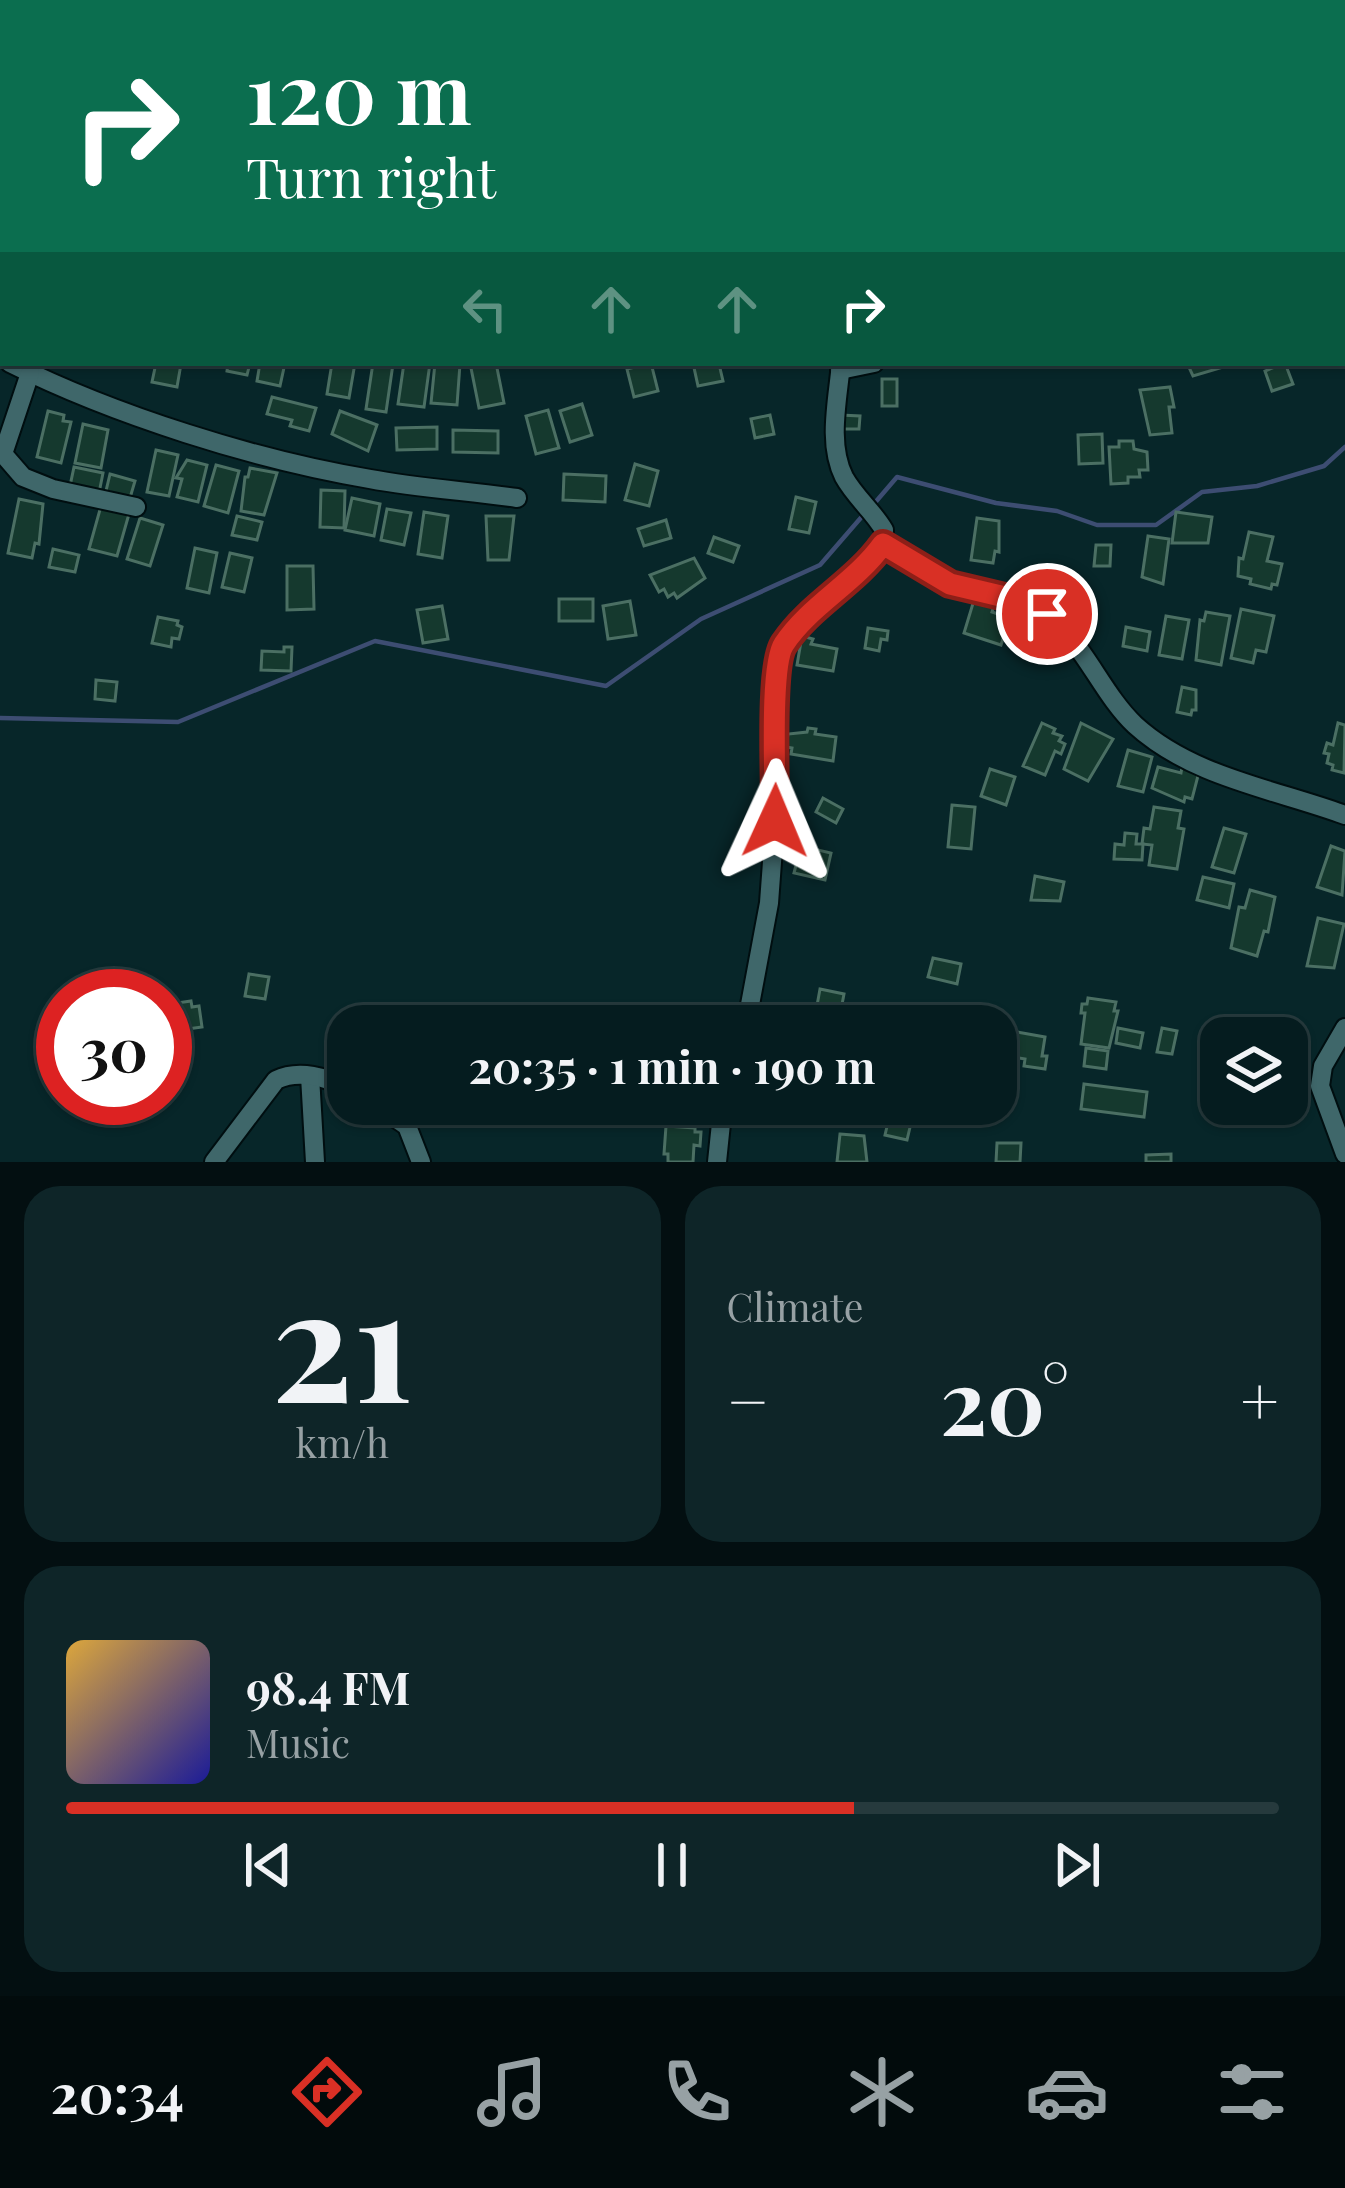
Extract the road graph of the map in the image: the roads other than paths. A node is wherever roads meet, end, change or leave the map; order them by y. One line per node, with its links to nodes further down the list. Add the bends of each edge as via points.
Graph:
1 (16, 366): 3 (street)
2 (840, 367): 7 (street, via 838,463 884,530)
3 (30, 373): 4 (street); 5 (street, via 281,458)
4 (2, 458): 6 (street, via 53,489)
5 (517, 498)
6 (136, 507)
7 (883, 544): 8 (street, via 950,584 1047,614 1132,722 1163,748); 9 (street, via 777,656 769,903)
8 (1345, 815)
9 (750, 1005)
10 (1345, 1028): 15 (street, via 1320,1087)
11 (310, 1076): 12 (street); 16 (street, via 287,1075 268,1087); 17 (street)
12 (327, 1082)
13 (406, 1125): 18 (street)
14 (721, 1125): 19 (street)
15 (1345, 1154)
16 (214, 1162)
17 (315, 1162)
18 (421, 1162)
19 (717, 1162)

